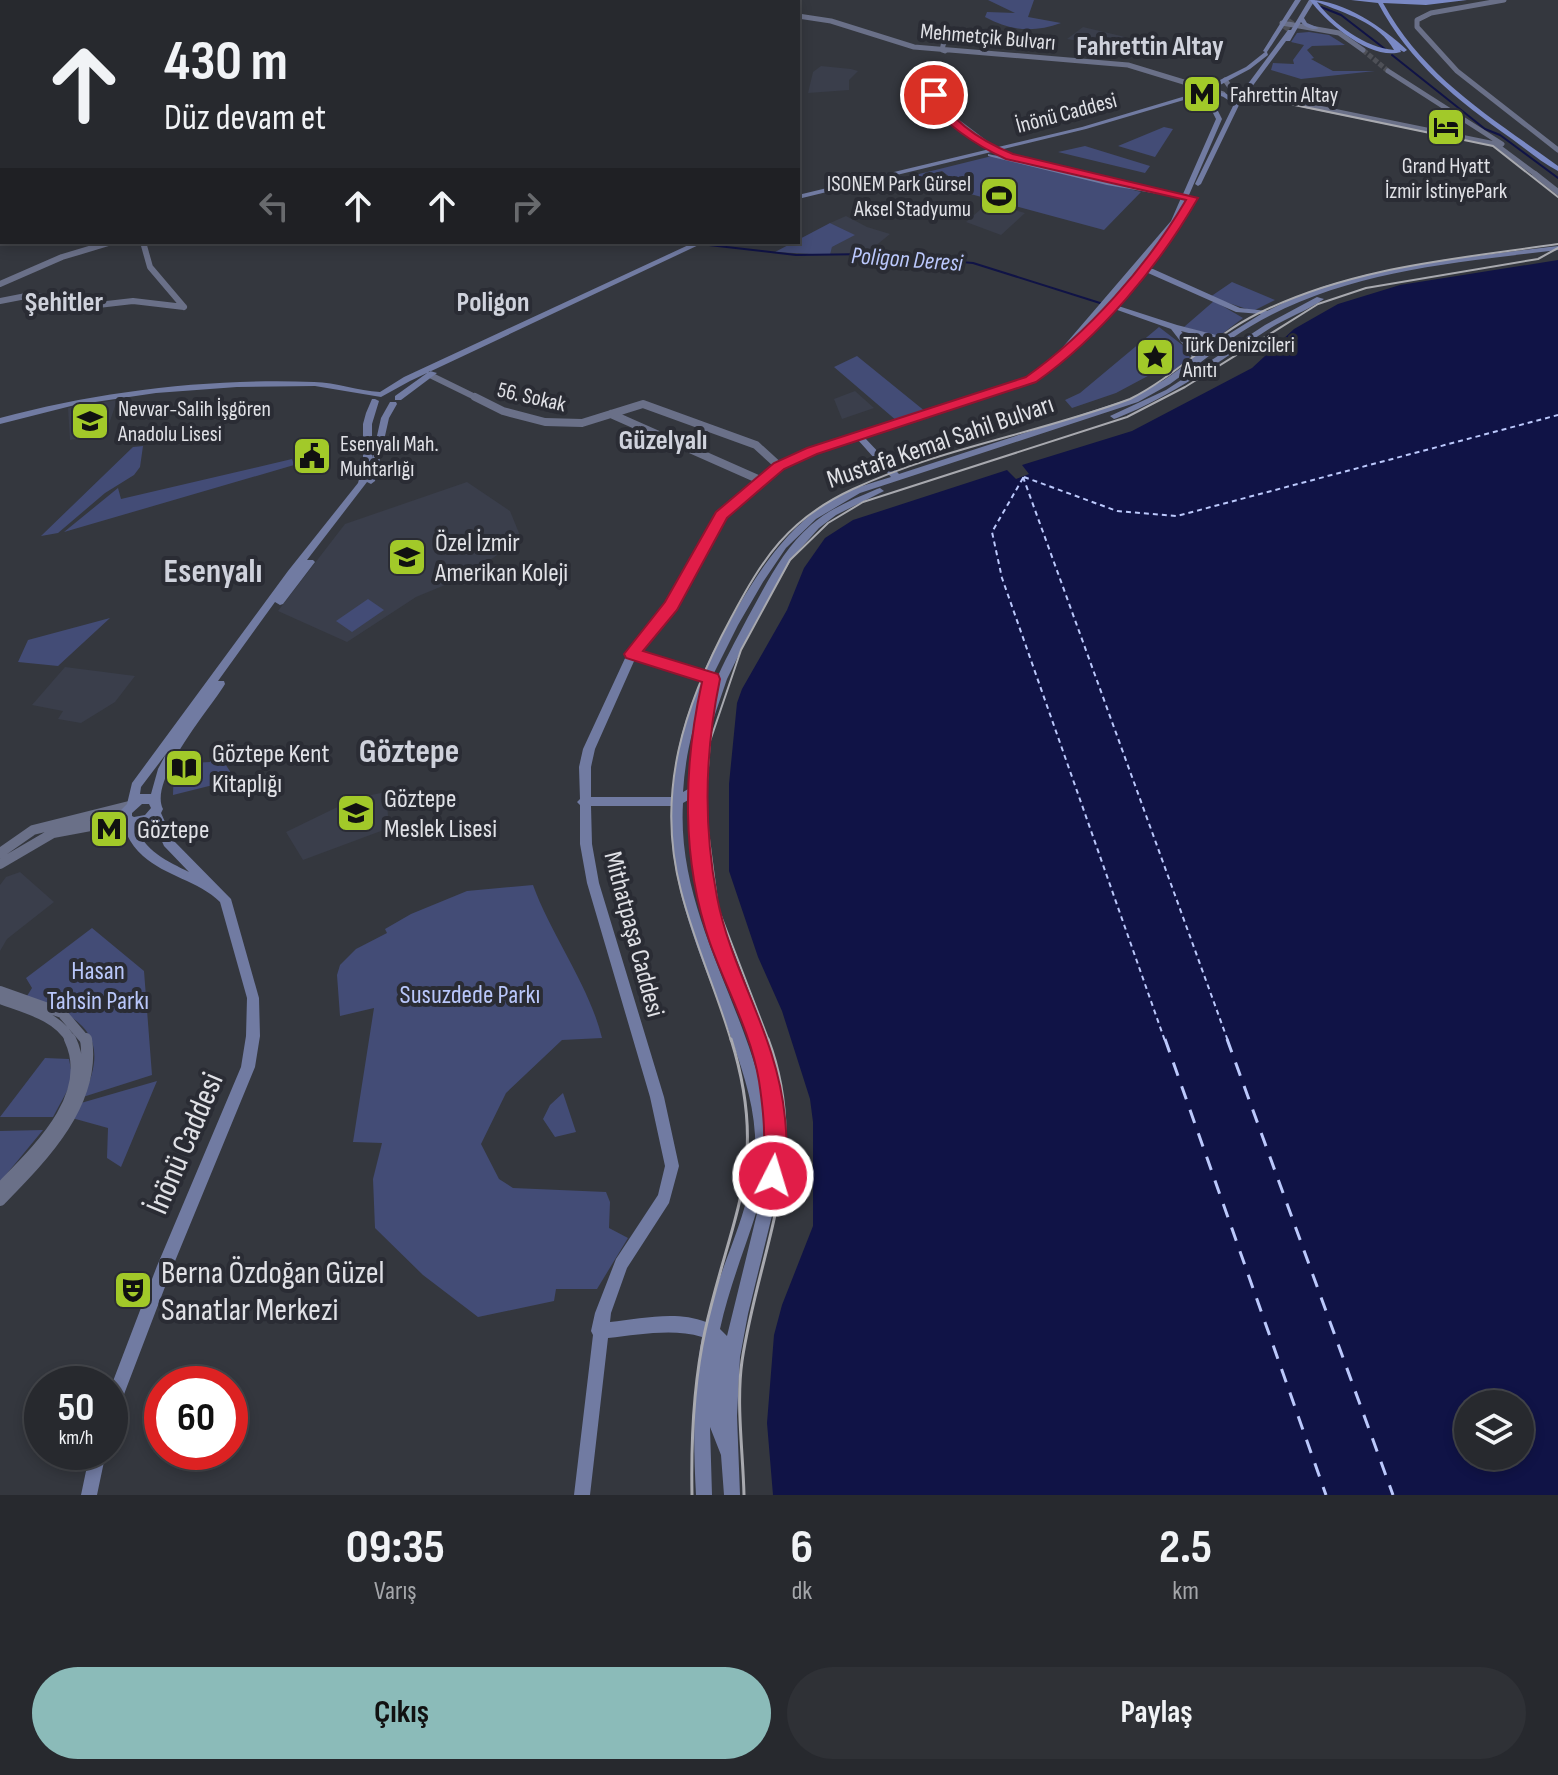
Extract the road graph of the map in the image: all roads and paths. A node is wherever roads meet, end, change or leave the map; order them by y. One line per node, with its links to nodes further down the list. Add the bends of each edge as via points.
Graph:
1 (1314, 0): 12 (main road); 15 (highway, via 1349,11); 15 (highway, via 1374,50 1398,52)
2 (1354, 0): 9 (highway)
3 (1379, 0): 24 (highway, via 1401,38)
4 (1389, 0): 9 (highway); 36 (highway, via 1437,69)
5 (1438, 0): 9 (highway)
6 (1464, 0): 9 (highway)
7 (1504, 0): 34 (main road, via 1431,13 1418,19 1417,27 1457,71)
8 (1298, 1): 12 (main road)
9 (1403, 2)
10 (800, 17): 18 (main road, Mehmetçik Bulvarı)
11 (800, 17): 18 (main road, Mehmetçik Bulvarı, via 900,47)
12 (1291, 25): 13 (main road); 14 (main road); 21 (main road, via 1261,59); 26 (main road)
13 (1316, 28): 14 (main road)
14 (1328, 31): 17 (main road)
15 (1383, 31): 24 (highway)
16 (948, 38): 18 (main road)
17 (1361, 50)
18 (946, 51): 19 (main road, Mehmetçik Bulvarı)
19 (1055, 59): 22 (main road, Mehmetçik Bulvarı, via 1128,65); 27 (main road, Mehmetçik Bulvarı, via 1133,67)
20 (940, 70): 35 (main road, via 934,95 939,107)
21 (1225, 80): 23 (main road); 26 (main road)
22 (1188, 84): 23 (main road); 25 (main road, Mehmetçik Bulvarı)
23 (1214, 85): 25 (main road)
24 (1448, 86): 37 (highway)
25 (1206, 89): 27 (main road); 28 (main road, Mehmetçik Bulvarı)
26 (1245, 93): 29 (main road, Mithatpaşa Caddesi); 33 (main road)
27 (1198, 94): 28 (main road); 30 (main road, via 1196,101); 35 (main road, İnönü Caddesi)
28 (1223, 94): 29 (main road)
29 (1237, 103): 30 (main road, İnönü Caddesi); 39 (main road, Mithatpaşa Caddesi)
30 (1205, 106): 35 (main road, İnönü Caddesi, via 1173,105); 39 (main road, Mithatpaşa Caddesi, via 1219,119)
31 (1475, 136): 32 (main road); 32 (main road, via 1386,71); 33 (main road)
32 (1491, 137): 33 (main road, via 1491,142); 38 (main road)
33 (1481, 142): 38 (main road, via 1507,150)
34 (1558, 150)
35 (996, 152): 39 (main road); 40 (main road, İnönü Caddesi)
36 (1558, 162)
37 (1558, 169)
38 (1558, 190)
39 (1188, 197): 47 (main road, Mithatpaşa Caddesi)
40 (800, 199)
41 (105, 244): 48 (main road)
42 (144, 244): 49 (main road, via 150,267 184,307 133,301 98,305 31,295)
43 (697, 244): 62 (main road, via 407,379)
44 (707, 244): 61 (main road)
45 (1558, 248): 50 (main road, Mustafa Kemal Sahil Bulvarı, via 1392,271)
46 (1558, 254): 54 (main road, Mustafa Kemal Sahil Bulvarı, via 1391,277)
47 (1139, 269): 51 (main road); 52 (main road, Mithatpaşa Caddesi)
48 (0, 284)
49 (0, 301)
50 (1294, 301): 53 (main road, Mustafa Kemal Sahil Bulvarı); 54 (main road, via 1273,314)
51 (1225, 304): 53 (main road, via 1248,312); 55 (main road)
52 (1108, 305): 56 (main road); 66 (main road, Mithatpaşa Caddesi, via 1053,364 1025,383)
53 (1276, 309): 55 (main road, Mustafa Kemal Sahil Bulvarı)
54 (1288, 315): 57 (main road, Mustafa Kemal Sahil Bulvarı)
55 (1256, 319): 58 (main road, Mustafa Kemal Sahil Bulvarı); 59 (main road, via 1257,329)
56 (1174, 327): 58 (main road); 60 (main road)
57 (1261, 333): 59 (main road); 60 (main road, Mustafa Kemal Sahil Bulvarı)
58 (1227, 340): 59 (main road); 60 (main road, Mustafa Kemal Sahil Bulvarı)
59 (1242, 340): 60 (main road)
60 (1199, 368): 68 (main road, Mustafa Kemal Sahil Bulvarı, via 1107,412); 72 (main road, Mustafa Kemal Sahil Bulvarı, via 1132,411 907,481 820,521 785,556 727,665)
61 (430, 375): 63 (main road); 64 (main road, 56. Sokak, via 511,414 582,423)
62 (378, 398): 63 (main road, via 393,394); 65 (main road, via 316,384 161,392); 77 (main road, via 365,423 368,474 136,786)
63 (395, 401): 76 (main road, via 385,418 370,484 168,759)
64 (608, 413): 67 (main road, 56. Sokak, via 643,404 756,445); 69 (main road)
65 (0, 419)
66 (860, 437): 67 (main road, Mithatpaşa Caddesi); 68 (main road)
67 (779, 466): 69 (main road, Mithatpaşa Caddesi)
68 (897, 478): 71 (main road, Mustafa Kemal Sahil Bulvarı, via 838,501 796,529 771,559)
69 (760, 480): 70 (main road, Mithatpaşa Caddesi, via 721,515 671,606)
70 (632, 654): 71 (main road); 75 (main road, Mithatpaşa Caddesi, via 589,749)
71 (705, 674): 72 (main road, via 712,685); 74 (main road, Mustafa Kemal Sahil Bulvarı, via 683,742)
72 (701, 744): 73 (main road, Mustafa Kemal Sahil Bulvarı)
73 (698, 789): 74 (main road); 90 (main road, Mustafa Kemal Sahil Bulvarı, via 708,900 761,1045 775,1112 773,1176 735,1339)
74 (676, 801): 75 (main road); 88 (main road, Mustafa Kemal Sahil Bulvarı, via 688,895 749,1068 762,1150)
75 (583, 802): 87 (main road, Mithatpaşa Caddesi, via 593,883 657,1097 672,1166 664,1198 621,1264)
76 (155, 807): 77 (main road, via 144,798); 77 (main road, via 143,821); 80 (main road, İnönü Caddesi, via 168,843)
77 (130, 812): 78 (main road, via 33,830); 79 (main road, via 59,831); 80 (main road, via 134,839 142,848)
78 (0, 853)
79 (0, 864)
80 (221, 892): 89 (main road, İnönü Caddesi, via 253,998 248,1067)
81 (0, 991): 83 (main road, via 57,1010 84,1034 91,1065 88,1077)
82 (0, 999): 83 (main road, via 59,1023 79,1050 80,1076)
83 (57, 1126): 84 (main road)
84 (12, 1182): 85 (main road); 86 (main road)
85 (0, 1189)
86 (0, 1200)
87 (599, 1331): 88 (main road, via 674,1324); 94 (main road, Mithatpaşa Caddesi)
88 (711, 1332): 90 (main road, via 723,1343 718,1426); 95 (main road, Mustafa Kemal Sahil Bulvarı, via 700,1436)
89 (124, 1366)
90 (730, 1457): 92 (main road, Mustafa Kemal Sahil Bulvarı)
91 (94, 1470): 93 (main road)
92 (732, 1494)
93 (89, 1495)
94 (582, 1495)
95 (704, 1495)

